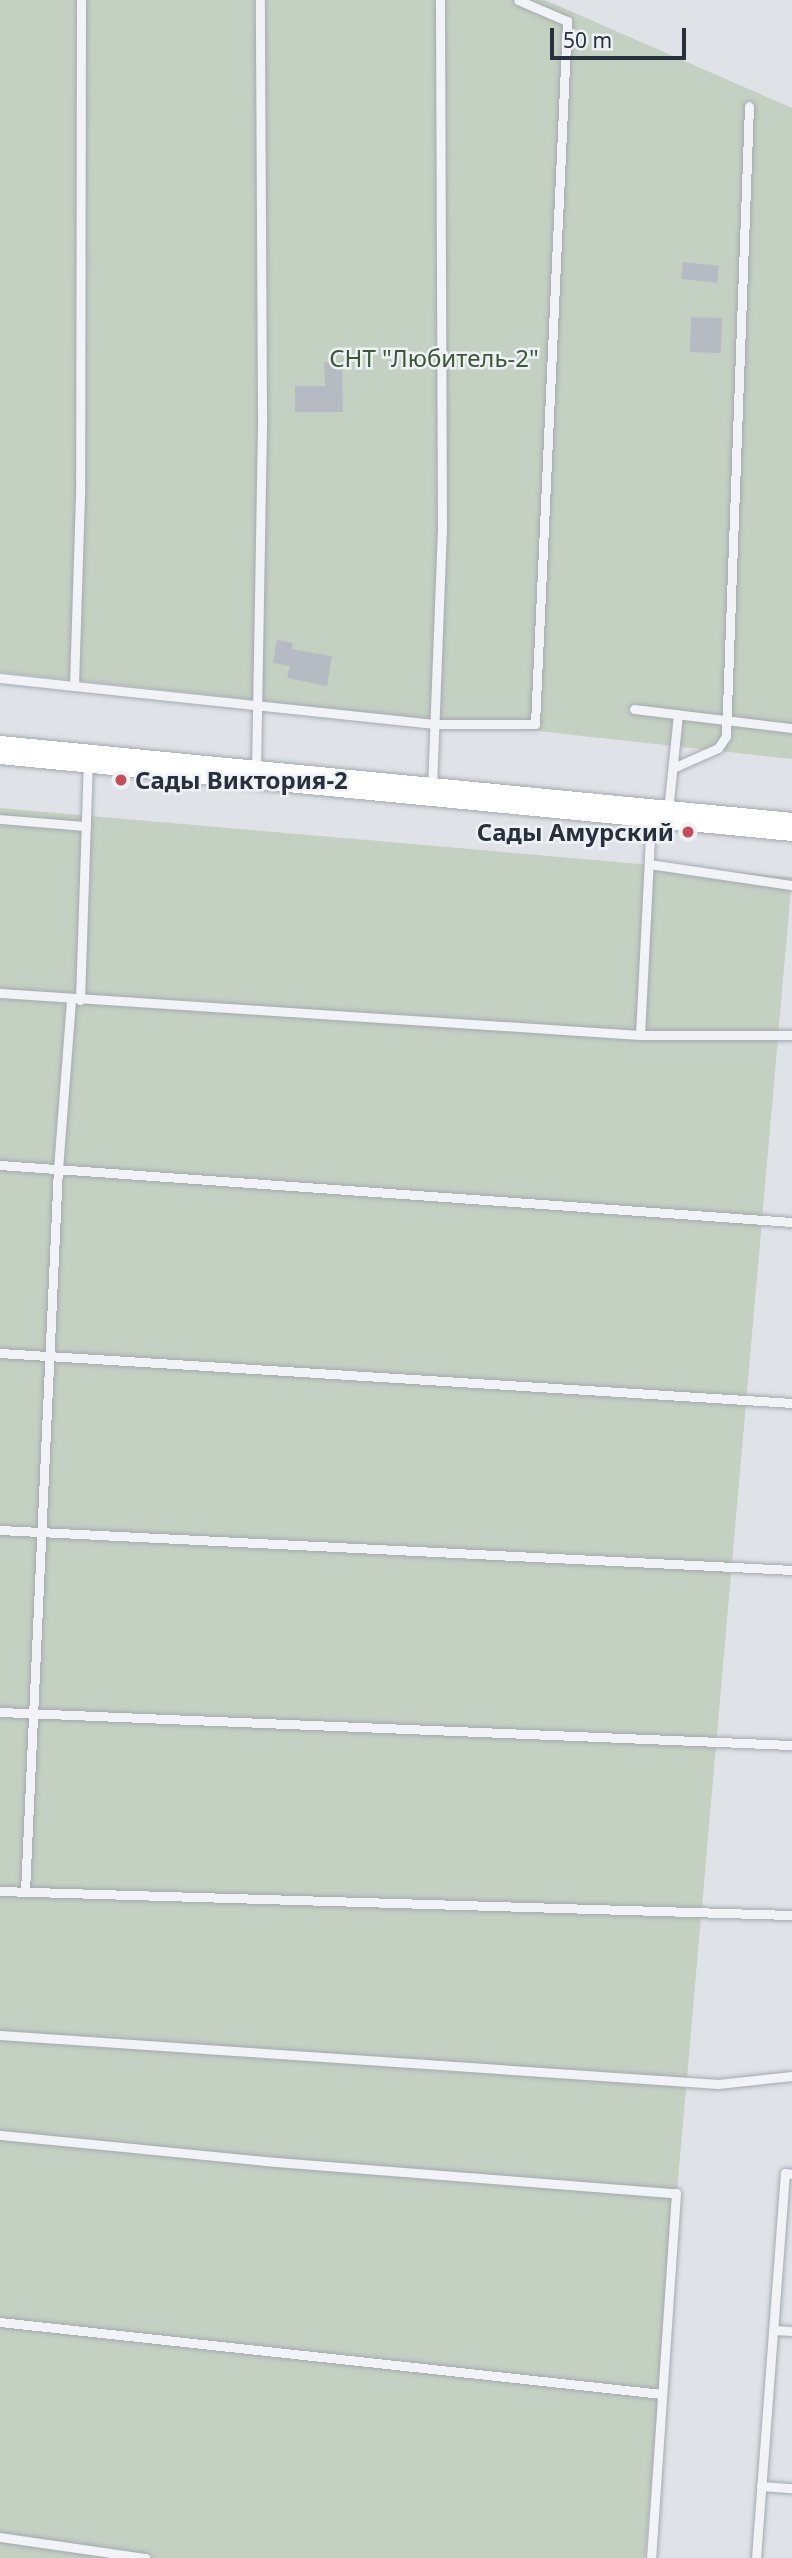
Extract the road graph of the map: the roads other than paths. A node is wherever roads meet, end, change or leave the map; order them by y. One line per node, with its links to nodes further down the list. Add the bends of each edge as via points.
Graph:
1 (81, 0): 7 (lane, via 80,495)
2 (260, 0): 8 (lane)
3 (440, 0): 12 (lane, via 442,532)
4 (518, 0): 12 (lane, via 566,21 536,724)
5 (749, 106): 11 (lane)
6 (0, 678): 7 (lane)
7 (74, 686): 8 (lane)
8 (260, 709): 12 (lane); 17 (lane)
9 (634, 709): 10 (lane)
10 (678, 715): 11 (lane); 16 (lane)
11 (724, 720): 13 (lane); 16 (lane, via 726,736 718,748)
12 (437, 724): 18 (lane)
13 (792, 728)
14 (0, 750): 15 (main road)
15 (88, 757): 17 (main road); 21 (lane)
16 (673, 768): 19 (lane)
17 (256, 775): 18 (main road)
18 (431, 793): 19 (main road)
19 (659, 816): 22 (main road); 23 (lane)
20 (0, 819): 21 (lane)
21 (86, 825): 26 (lane)
22 (792, 827)
23 (649, 864): 24 (lane); 27 (lane)
24 (792, 885)
25 (0, 993): 26 (lane)
26 (75, 1000): 27 (lane); 30 (lane)
27 (640, 1035): 28 (lane)
28 (792, 1035)
29 (0, 1165): 30 (lane)
30 (58, 1169): 31 (lane); 33 (lane)
31 (792, 1222)
32 (0, 1353): 33 (lane)
33 (50, 1356): 34 (lane); 36 (lane)
34 (792, 1403)
35 (0, 1530): 36 (lane)
36 (42, 1532): 37 (lane); 39 (lane)
37 (792, 1570)
38 (0, 1712): 39 (lane)
39 (32, 1713): 40 (lane); 42 (lane)
40 (792, 1745)
41 (0, 1891): 42 (lane)
42 (25, 1892): 43 (lane)
43 (792, 1915)
44 (0, 2035): 45 (lane, via 718,2084)
45 (792, 2076)
46 (0, 2135): 51 (lane, via 676,2193)
47 (792, 2174): 49 (lane, via 785,2173)
48 (0, 2322): 51 (lane)
49 (773, 2330): 50 (lane); 52 (lane)
50 (792, 2331)
51 (662, 2394): 56 (lane)
52 (761, 2486): 53 (lane); 57 (lane)
53 (792, 2487)
54 (0, 2538): 55 (lane)
55 (145, 2558)
56 (651, 2558)
57 (756, 2558)

